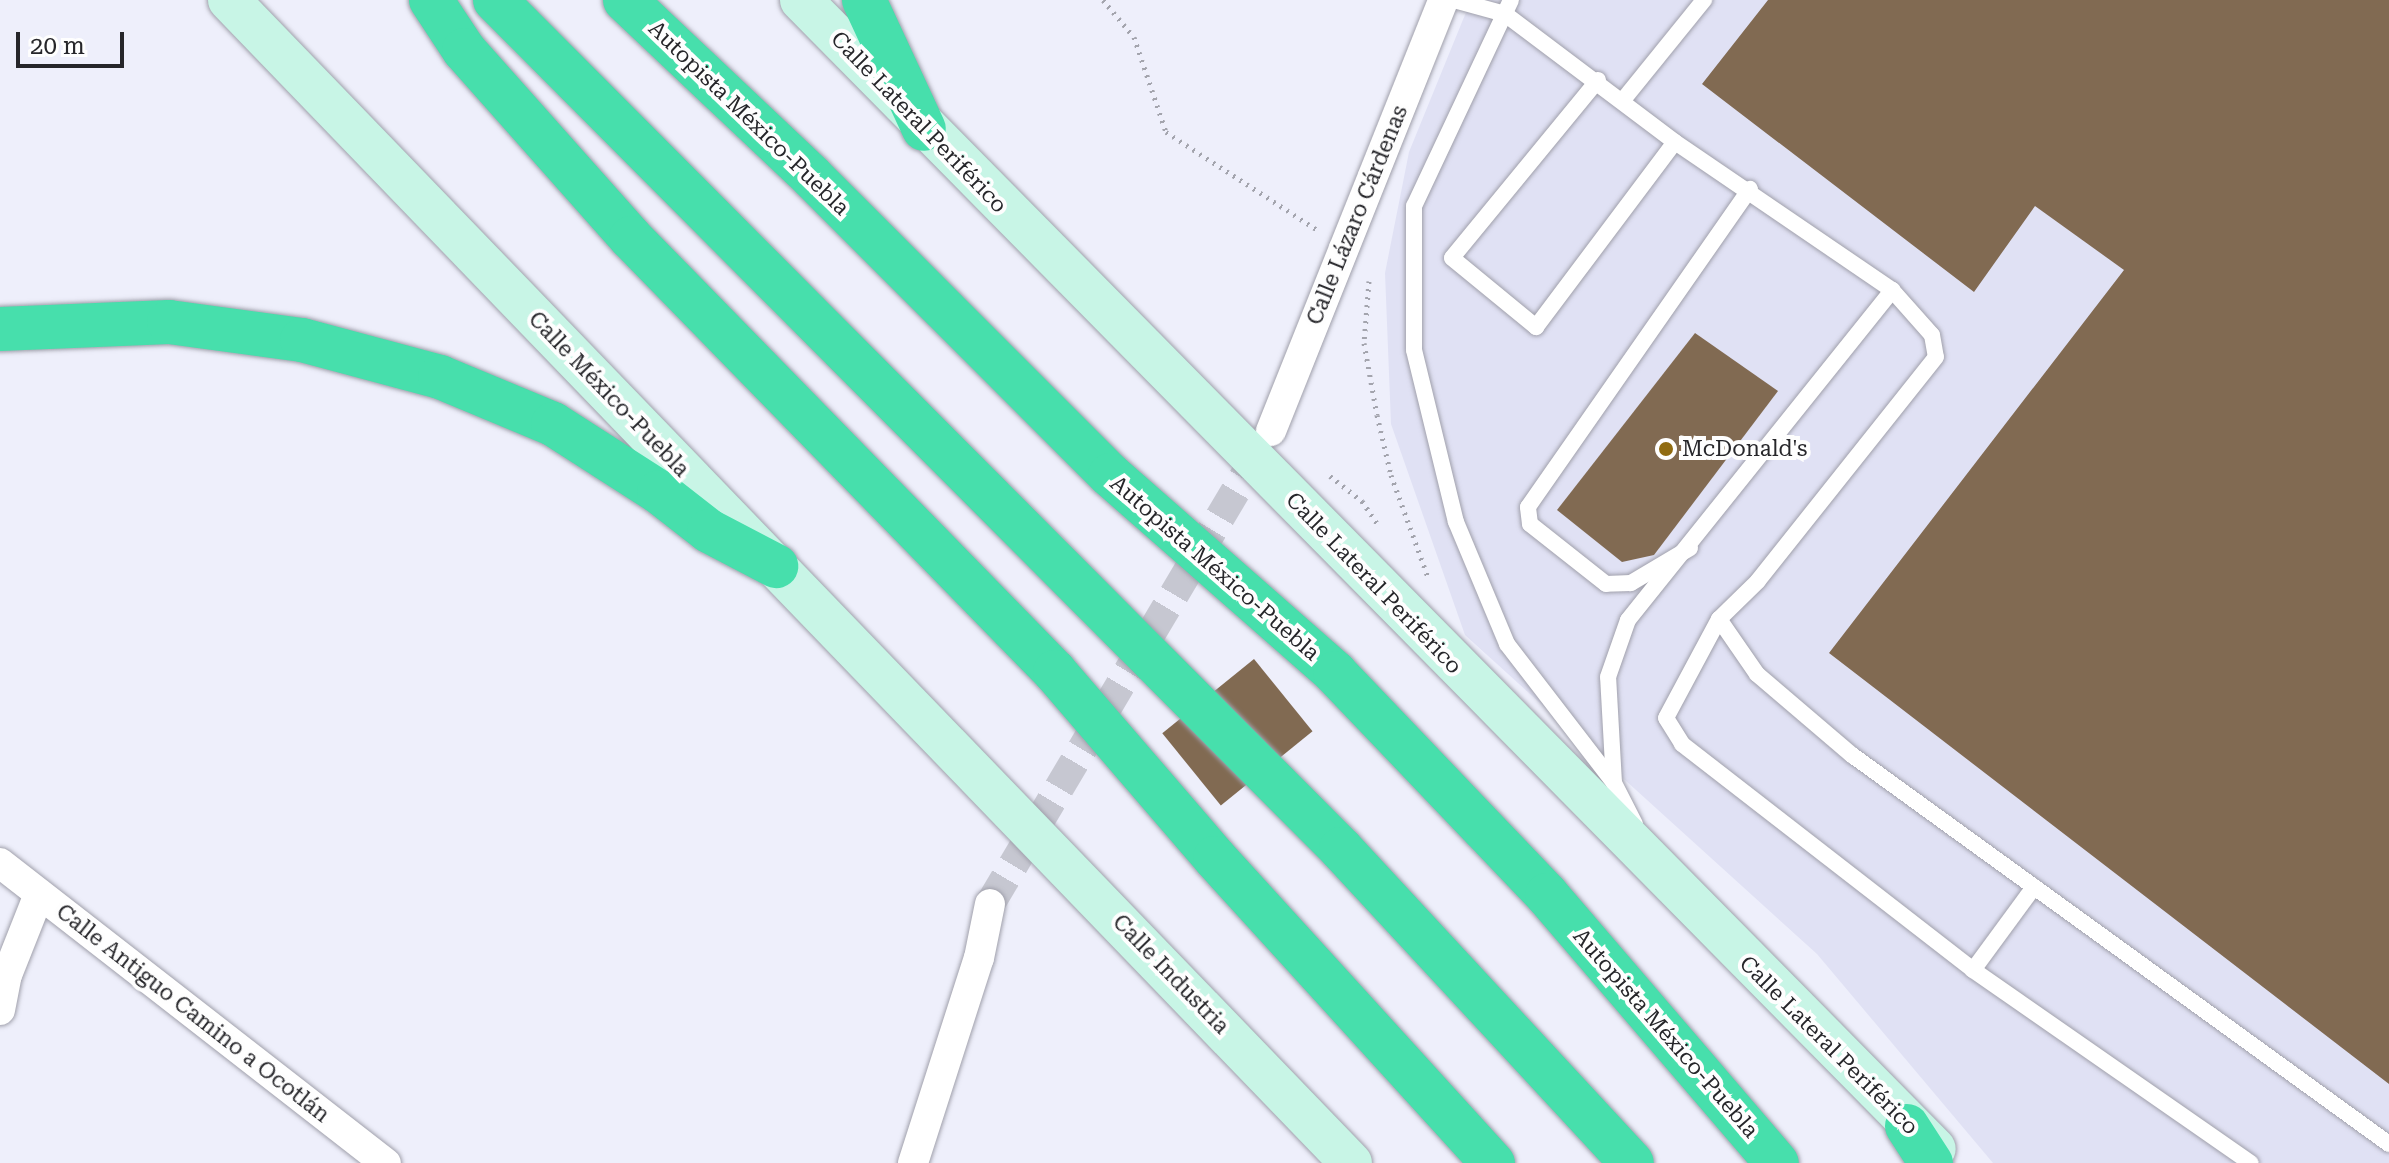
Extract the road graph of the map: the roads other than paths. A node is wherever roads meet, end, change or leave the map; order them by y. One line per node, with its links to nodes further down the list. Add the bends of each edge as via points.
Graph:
1 (229, 0): 20 (street, Calle México-Puebla)
2 (431, 0): 36 (highway, via 464,50 621,227 1055,672 1215,858)
3 (495, 0): 37 (highway, via 1341,849)
4 (625, 0): 38 (highway, Autopista México-Puebla, via 812,177 1110,475 1335,673 1547,895)
5 (801, 0): 13 (street, Calle Lateral Periférico)
6 (864, 0): 13 (highway)
7 (1443, 0): 18 (street, Calle Lázaro Cárdenas)
8 (1454, 0): 10 (lane)
9 (1704, 0): 12 (lane)
10 (1508, 7): 11 (lane); 22 (lane, via 1414,206 1414,350 1456,522 1507,644)
11 (1598, 80): 12 (lane); 14 (lane, via 1452,258 1536,327)
12 (1623, 100): 14 (lane)
13 (924, 129): 25 (street, Calle Lateral Periférico)
14 (1675, 142): 15 (lane)
15 (1750, 189): 16 (lane); 19 (lane, via 1528,507 1530,524 1606,584 1631,583)
16 (1892, 290): 19 (lane); 21 (lane, via 1932,335 1936,357 1758,581)
17 (0, 329): 20 (highway, via 169,322 302,340 440,377 553,424 709,531)
18 (1271, 431)
19 (1690, 548): 22 (lane, via 1628,620 1608,677)
20 (776, 566): 23 (street, Calle México-Puebla)
21 (1719, 619): 26 (lane, via 1757,674 1852,755); 29 (lane, via 1666,718 1682,744)
22 (1614, 783): 25 (lane)
23 (992, 786): 35 (street, Calle Industria)
24 (0, 863): 27 (street, Calle Antiguo Camino a Ocotlán)
25 (1658, 872): 31 (street, Calle Lateral Periférico)
26 (2034, 887): 29 (lane); 32 (lane)
27 (39, 894): 30 (street, via 7,975); 33 (street, Calle Antiguo Camino a Ocotlán)
28 (990, 904): 34 (street, via 979,958)
29 (1973, 970): 41 (lane)
30 (0, 1010)
31 (1907, 1126): 39 (highway); 40 (street, Calle Lateral Periférico)
32 (2389, 1144)
33 (386, 1163)
34 (913, 1163)
35 (1351, 1163)
36 (1493, 1163)
37 (1632, 1163)
38 (1777, 1163)
39 (1931, 1163)
40 (1951, 1163)
41 (2251, 1163)

